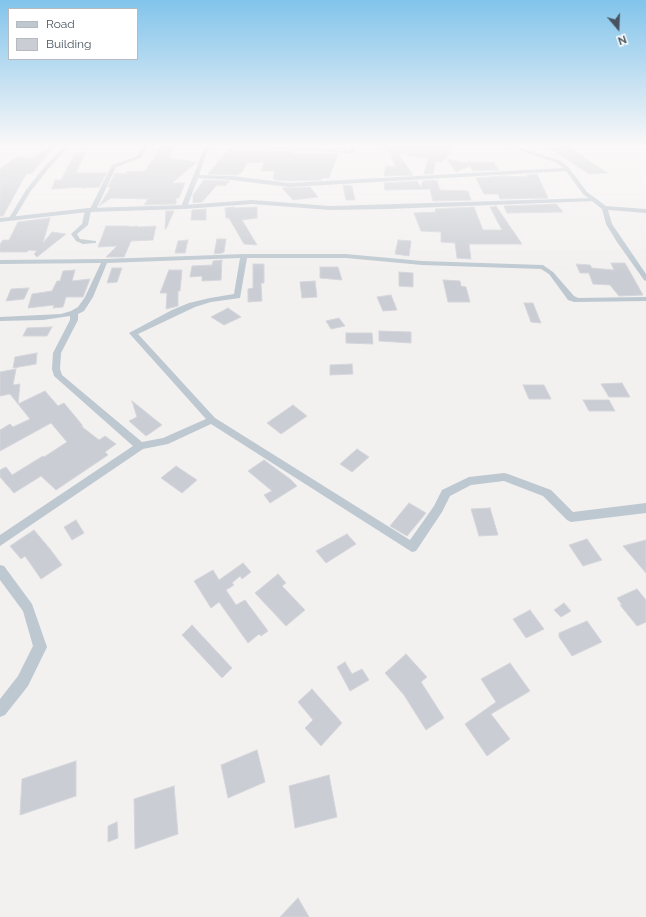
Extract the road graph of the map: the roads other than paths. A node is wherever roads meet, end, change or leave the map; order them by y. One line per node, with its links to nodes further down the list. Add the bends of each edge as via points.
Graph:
1 (30, 189): 10 (street)
2 (102, 189): 8 (street)
3 (191, 189): 6 (street)
4 (582, 189): 5 (street)
5 (593, 200): 6 (street, via 498,202 433,207 330,208 252,202); 7 (street)
6 (184, 207): 8 (street)
7 (605, 208): 9 (street); 16 (street, via 609,224)
8 (90, 210): 10 (street); 12 (street, via 86,225 74,236 83,242)
9 (646, 211)
10 (12, 218): 11 (street)
11 (0, 220)
12 (94, 242)
13 (244, 256): 14 (street); 17 (street, via 346,256 422,263 543,267 571,298 577,300); 20 (street, via 237,296 192,305 133,334)
14 (105, 261): 15 (street); 18 (street, via 89,297)
15 (0, 262)
16 (646, 279)
17 (646, 299)
18 (74, 316): 19 (street); 21 (street, via 57,353 58,376)
19 (0, 319)
20 (212, 420): 21 (street, via 165,441); 22 (street, via 412,547 446,493 469,481 504,477 547,493 571,517)
21 (140, 446): 23 (street)
22 (646, 508)
23 (0, 541)
24 (0, 570): 25 (street, via 28,608 40,648 24,681)
25 (0, 710)

